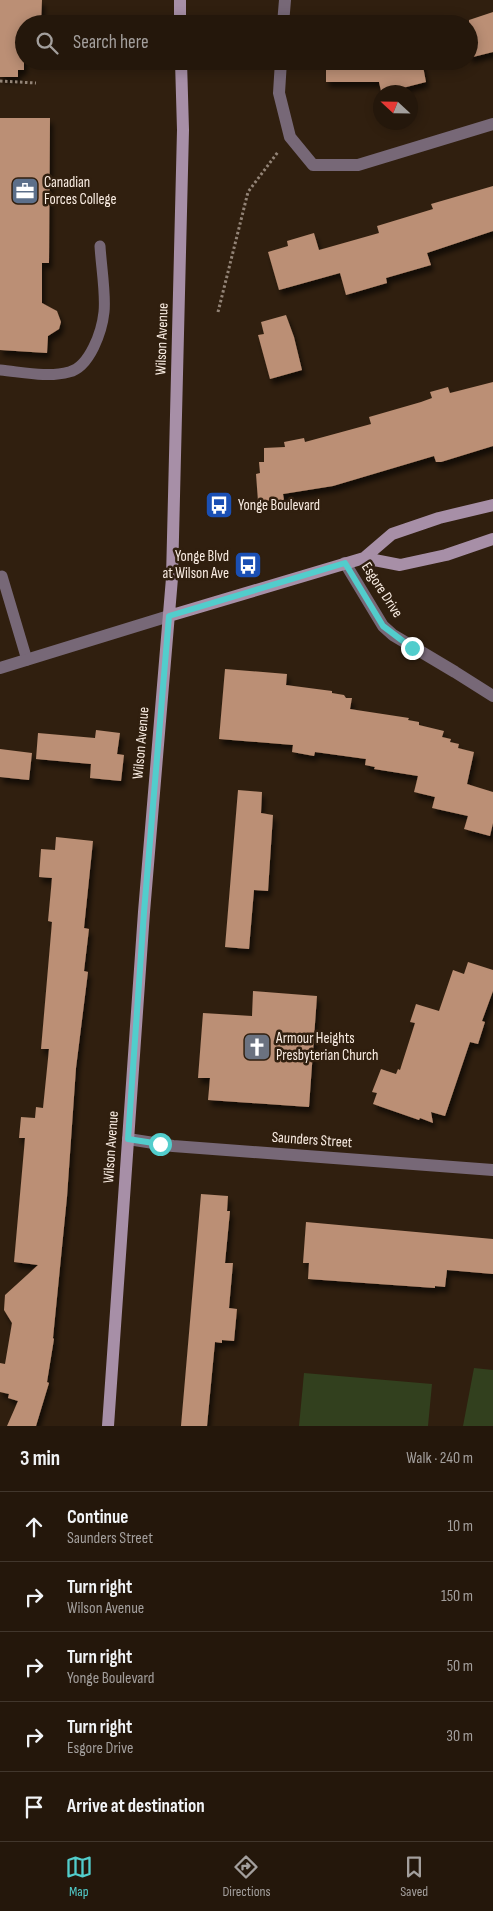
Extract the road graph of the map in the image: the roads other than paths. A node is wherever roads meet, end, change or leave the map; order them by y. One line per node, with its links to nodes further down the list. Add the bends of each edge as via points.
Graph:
1 (180, 0): 3 (main road)
2 (285, 0): 4 (street)
3 (180, 15)
4 (284, 15)
5 (181, 70): 15 (main road, Wilson Avenue, via 183,130)
6 (280, 70): 7 (street, via 279,93 290,137 313,165 358,165)
7 (493, 124)
8 (100, 246): 9 (lane, via 104,312 87,360 80,367 64,373)
9 (0, 370)
10 (493, 505): 12 (main road, via 392,534)
11 (493, 539): 12 (main road, via 446,555 400,565)
12 (364, 558): 13 (main road)
13 (345, 563): 15 (main road); 18 (street, Esgore Drive, via 383,626 393,635)
14 (2, 576): 16 (lane)
15 (169, 616): 16 (street); 19 (main road, Wilson Avenue)
16 (27, 660): 17 (street)
17 (0, 668)
18 (493, 696)
19 (128, 1139): 20 (street, Saunders Street, via 173,1146); 21 (main road, Wilson Avenue)
20 (493, 1170)
21 (108, 1426)

